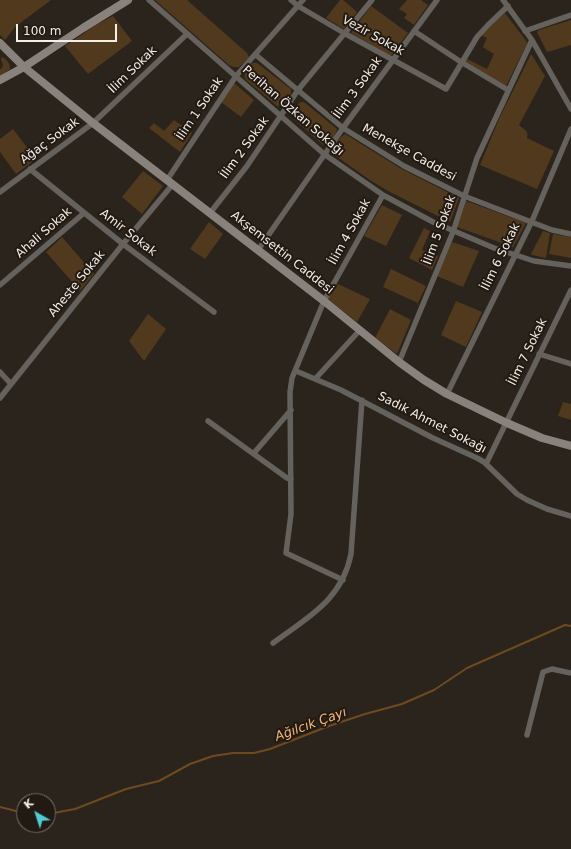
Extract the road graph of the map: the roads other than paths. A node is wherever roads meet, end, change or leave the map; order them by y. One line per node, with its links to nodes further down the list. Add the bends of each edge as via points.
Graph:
1 (128, 0): 20 (street)
2 (149, 0): 14 (street, Perihan Özkan Sokağı)
3 (290, 0): 8 (street, Vezir Sokak)
4 (303, 0): 8 (street, İlim 1 Sokak)
5 (372, 0): 13 (street, İlim 2 Sokak)
6 (437, 0): 11 (street, İlim 3 Sokak)
7 (503, 0): 9 (street)
8 (298, 6): 13 (street, Vezir Sokak); 17 (street, İlim 1 Sokak)
9 (508, 6): 12 (street); 19 (street, via 477,36)
10 (571, 15): 12 (street)
11 (414, 31): 18 (street, İlim 3 Sokak); 19 (street)
12 (525, 31): 15 (street)
13 (344, 33): 18 (street, Vezir Sokak); 23 (street, İlim 2 Sokak)
14 (187, 34): 21 (street, Perihan Özkan Sokağı); 27 (street, İlim Sokak)
15 (532, 40): 24 (street, İlim 5 Sokak); 25 (street)
16 (0, 43): 20 (street, Akşemsettin Caddesi)
17 (256, 55): 21 (street, İlim 1 Sokak); 23 (street, Menekşe Caddesi)
18 (392, 60): 19 (street, Vezir Sokak, via 446,89); 28 (street, İlim 3 Sokak)
19 (461, 62): 24 (street)
20 (24, 67): 22 (street); 27 (street, Akşemsettin Caddesi)
21 (236, 76): 26 (street, Perihan Özkan Sokağı); 32 (street, İlim 1 Sokak)
22 (0, 80)
23 (298, 90): 26 (street, İlim 2 Sokak); 28 (street, Menekşe Caddesi)
24 (508, 90): 35 (street, İlim 5 Sokak, via 477,158)
25 (571, 109)
26 (281, 116): 30 (street, Perihan Özkan Sokağı); 37 (street, İlim 2 Sokak, via 247,166)
27 (94, 123): 31 (street, Ağaç Sokak); 32 (street, Akşemsettin Caddesi)
28 (343, 128): 30 (street, İlim 3 Sokak); 35 (street, Menekşe Caddesi, via 404,166)
29 (571, 129): 38 (street, İlim 6 Sokak)
30 (324, 154): 34 (street, Perihan Özkan Sokağı); 42 (street, İlim 3 Sokak)
31 (30, 169): 33 (street, Ağaç Sokak); 36 (street, Amir Sokak)
32 (170, 182): 37 (street, Akşemsettin Caddesi); 41 (street, Aheste Sokak)
33 (0, 192)
34 (383, 195): 39 (street, Perihan Özkan Sokağı); 47 (street, İlim 4 Sokak)
35 (464, 196): 38 (street, Menekşe Caddesi); 39 (street, İlim 5 Sokak)
36 (84, 213): 41 (street, Amir Sokak); 45 (street, Ahali Sokak)
37 (210, 213): 42 (street, Akşemsettin Caddesi)
38 (532, 221): 40 (street, Menekşe Caddesi, via 552,230); 43 (street, İlim 6 Sokak)
39 (453, 232): 43 (street, Perihan Özkan Sokağı); 51 (street, İlim 5 Sokak)
40 (571, 234)
41 (123, 244): 48 (street, Amir Sokak); 56 (street, Aheste Sokak)
42 (258, 250): 47 (street, Akşemsettin Caddesi)
43 (514, 255): 44 (street, Perihan Özkan Sokağı, via 534,261); 57 (street, İlim 6 Sokak)
44 (571, 266)
45 (0, 285)
46 (571, 290): 50 (street, İlim 7 Sokak)
47 (324, 301): 49 (street, Akşemsettin Caddesi); 53 (street, İlim 4 Sokak)
48 (214, 312)
49 (360, 330): 51 (street, Akşemsettin Caddesi); 55 (street)
50 (539, 354): 52 (street); 62 (street, İlim 7 Sokak)
51 (399, 362): 57 (street, Akşemsettin Caddesi)
52 (571, 364)
53 (296, 371): 55 (street, Sadık Ahmet Sokağı); 60 (street, İlim 4 Sokak, via 290,392)
54 (0, 372): 56 (street)
55 (316, 378): 59 (street, Sadık Ahmet Sokağı)
56 (11, 384): 58 (street, Aheste Sokak)
57 (447, 394): 62 (street, Akşemsettin Caddesi)
58 (0, 398)
59 (362, 400): 65 (street, Sadık Ahmet Sokağı); 68 (street, via 351,554)
60 (291, 410): 64 (street); 66 (street, İlim 4 Sokak)
61 (208, 421): 64 (street)
62 (506, 423): 63 (street, Akşemsettin Caddesi, via 542,438); 65 (street, İlim 7 Sokak)
63 (571, 446)
64 (254, 454): 66 (street)
65 (486, 464): 67 (street, Sadık Ahmet Sokağı, via 517,494 547,509)
66 (291, 479): 68 (street, İlim 4 Sokak, via 291,514 286,553)
67 (571, 516)
68 (343, 580): 69 (street, via 324,605)
69 (273, 643)
70 (571, 673): 71 (street, via 552,669 543,672)
71 (527, 735)

